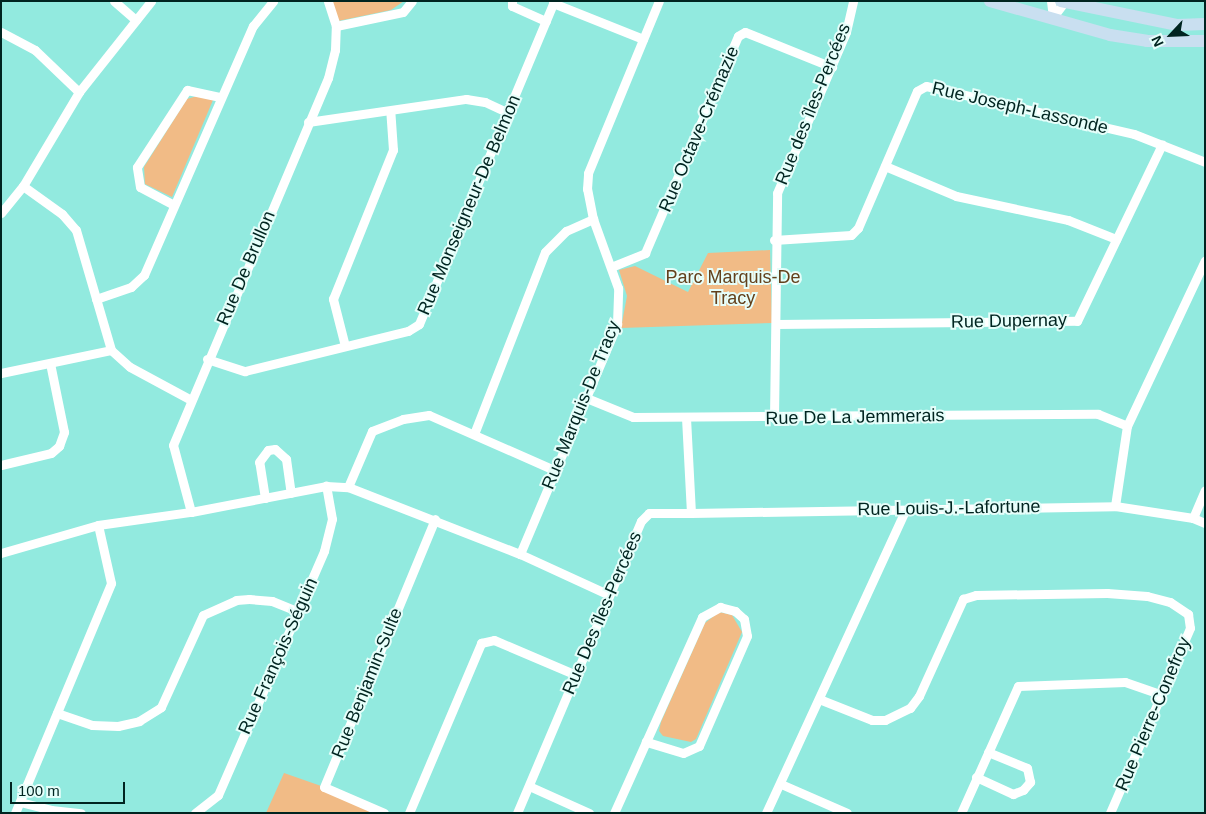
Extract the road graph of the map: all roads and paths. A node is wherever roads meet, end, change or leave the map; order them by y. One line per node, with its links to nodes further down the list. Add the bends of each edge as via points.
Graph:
1 (114, 1): 14 (street)
2 (151, 1): 14 (street)
3 (272, 1): 23 (street, via 253,26)
4 (328, 1): 17 (street, Rue De Brullon)
5 (412, 1): 17 (street, via 403,12)
6 (512, 1): 15 (street, via 512,6)
7 (659, 1): 19 (street, Rue Marquis-De Tracy)
8 (853, 1): 21 (street, Rue des îles-Percées, via 846,32)
9 (990, 1): 13 (main road)
10 (1051, 1): 13 (street)
11 (551, 2): 15 (street, Rue Monseigneur-De Belmon); 19 (street, Rue Monseigneur-De Belmon)
12 (1063, 2): 13 (street); 16 (main road, via 1177,25)
13 (1053, 17): 20 (main road, via 1129,38)
14 (136, 20): 22 (street)
15 (546, 21): 25 (street, Rue Monseigneur-De Belmon)
16 (1205, 24)
17 (336, 26): 26 (street, Rue De Brullon, via 335,50 328,78)
18 (3, 36): 22 (street, via 35,50)
19 (643, 39): 33 (street, Rue Marquis-De Tracy, via 588,173 587,188)
20 (1205, 41)
21 (832, 67): 35 (street, Rue des îles-Percées, via 777,193); 37 (street, Rue Octave-Crémazie, via 745,32 738,36 645,253)
22 (79, 92): 30 (street)
23 (219, 97): 31 (street); 31 (street, via 186,90 137,167 140,187)
24 (390, 111): 25 (street, via 466,99 485,102); 26 (street); 40 (street, via 393,150 333,299)
25 (509, 113): 40 (street, Rue Monseigneur-De Belmon, via 419,324 408,331)
26 (308, 122): 42 (street, Rue De Brullon)
27 (1162, 144): 28 (street, Rue Joseph-Lassonde); 29 (street, Rue Joseph-Lassonde, via 1134,134 926,86 917,91); 34 (street, Rue Dupernay)
28 (1205, 162)
29 (885, 166): 34 (street, via 956,196 1068,220); 35 (street, Rue Joseph-Lassonde, via 858,228 851,234)
30 (23, 186): 32 (street); 38 (street, via 62,214 76,230)
31 (174, 205): 38 (street, via 144,275 132,287)
32 (1, 213)
33 (593, 219): 37 (street, Rue Marquis-De Tracy); 50 (street, via 566,231 545,252)
34 (1116, 239): 39 (street, Rue Dupernay, via 1077,321)
35 (774, 240): 39 (street, Rue des îles-Percées)
36 (1205, 260): 49 (street)
37 (611, 267): 45 (street, Rue Marquis-De Tracy, via 620,305 617,324)
38 (96, 299): 41 (street)
39 (776, 324): 47 (street, Rue des îles-Percées)
40 (345, 346): 42 (street, Rue Monseigneur-De Belmon, via 245,371)
41 (111, 350): 43 (street); 46 (street, via 130,367)
42 (207, 359): 46 (street, Rue De Brullon)
43 (50, 363): 44 (street); 51 (street, via 64,432 60,446 51,453)
44 (1, 373)
45 (584, 397): 48 (street, Rue De La Jemmerais, via 633,417); 52 (street, Rue Marquis-De Tracy)
46 (191, 400): 60 (street, Rue De Brullon, via 173,444)
47 (774, 418): 48 (street, Rue De La Jemmerais); 49 (street, Rue De La Jemmerais, via 1098,414)
48 (686, 419): 61 (street)
49 (1127, 426): 58 (street)
50 (474, 434): 52 (street); 54 (street, via 428,415 403,419 372,431)
51 (1, 465)
52 (554, 470): 67 (street, Rue Marquis-De Tracy)
53 (326, 486): 54 (street); 56 (street); 69 (street, Rue François-Séguin, via 332,508 330,530)
54 (348, 487): 63 (street)
55 (1205, 490): 62 (street)
56 (291, 493): 57 (street); 57 (street, via 286,459 275,449 268,450 259,462)
57 (264, 498): 60 (street)
58 (1115, 506): 59 (street, Rue Louis-J.-Lafortune); 62 (street, Rue Louis-J.-Lafortune)
59 (905, 511): 61 (street, Rue Louis-J.-Lafortune); 72 (street)
60 (191, 512): 65 (street)
61 (691, 513): 68 (street, Rue Des îles-Percées, via 649,513 641,521)
62 (1193, 518): 64 (street, Rue Louis-J.-Lafortune)
63 (435, 519): 67 (street); 83 (street, Rue Benjamin-Sulte, via 324,787)
64 (1205, 523)
65 (98, 526): 66 (street); 73 (street, via 111,583)
66 (1, 553)
67 (520, 554): 68 (street)
68 (609, 595): 70 (street, Rue Des îles-Percées)
69 (297, 611): 73 (street, via 272,601 249,599 236,600 203,614 161,707 139,721 118,726 92,725); 82 (street, Rue François-Séguin, via 218,795)
70 (576, 675): 78 (street, Rue Des îles-Percées); 84 (street, via 494,640 481,643)
71 (1162, 695): 72 (street, Rue Pierre-Conefroy, via 1190,628 1188,614 1170,602 1155,598 1106,593 976,595 963,599 919,696 910,708 892,718 872,720); 75 (street, via 1125,682 1018,686); 91 (street, Rue Pierre-Conefroy)
72 (819, 699): 77 (street)
73 (57, 713): 79 (street)
74 (646, 742): 74 (street, via 683,753 699,746 747,636 744,619 736,611 720,607 702,617); 87 (street)
75 (988, 752): 76 (street); 76 (street, via 1027,768 1030,782 1013,794)
76 (976, 778): 90 (street)
77 (781, 784): 88 (street); 89 (street)
78 (529, 786): 85 (street, Rue Des îles-Percées); 86 (street)
79 (20, 802): 80 (street); 81 (street)
80 (15, 813)
81 (82, 813)
82 (195, 813)
83 (384, 813)
84 (409, 813)
85 (517, 813)
86 (589, 813)
87 (614, 813)
88 (766, 813)
89 (847, 813)
90 (961, 813)
91 (1110, 813)

